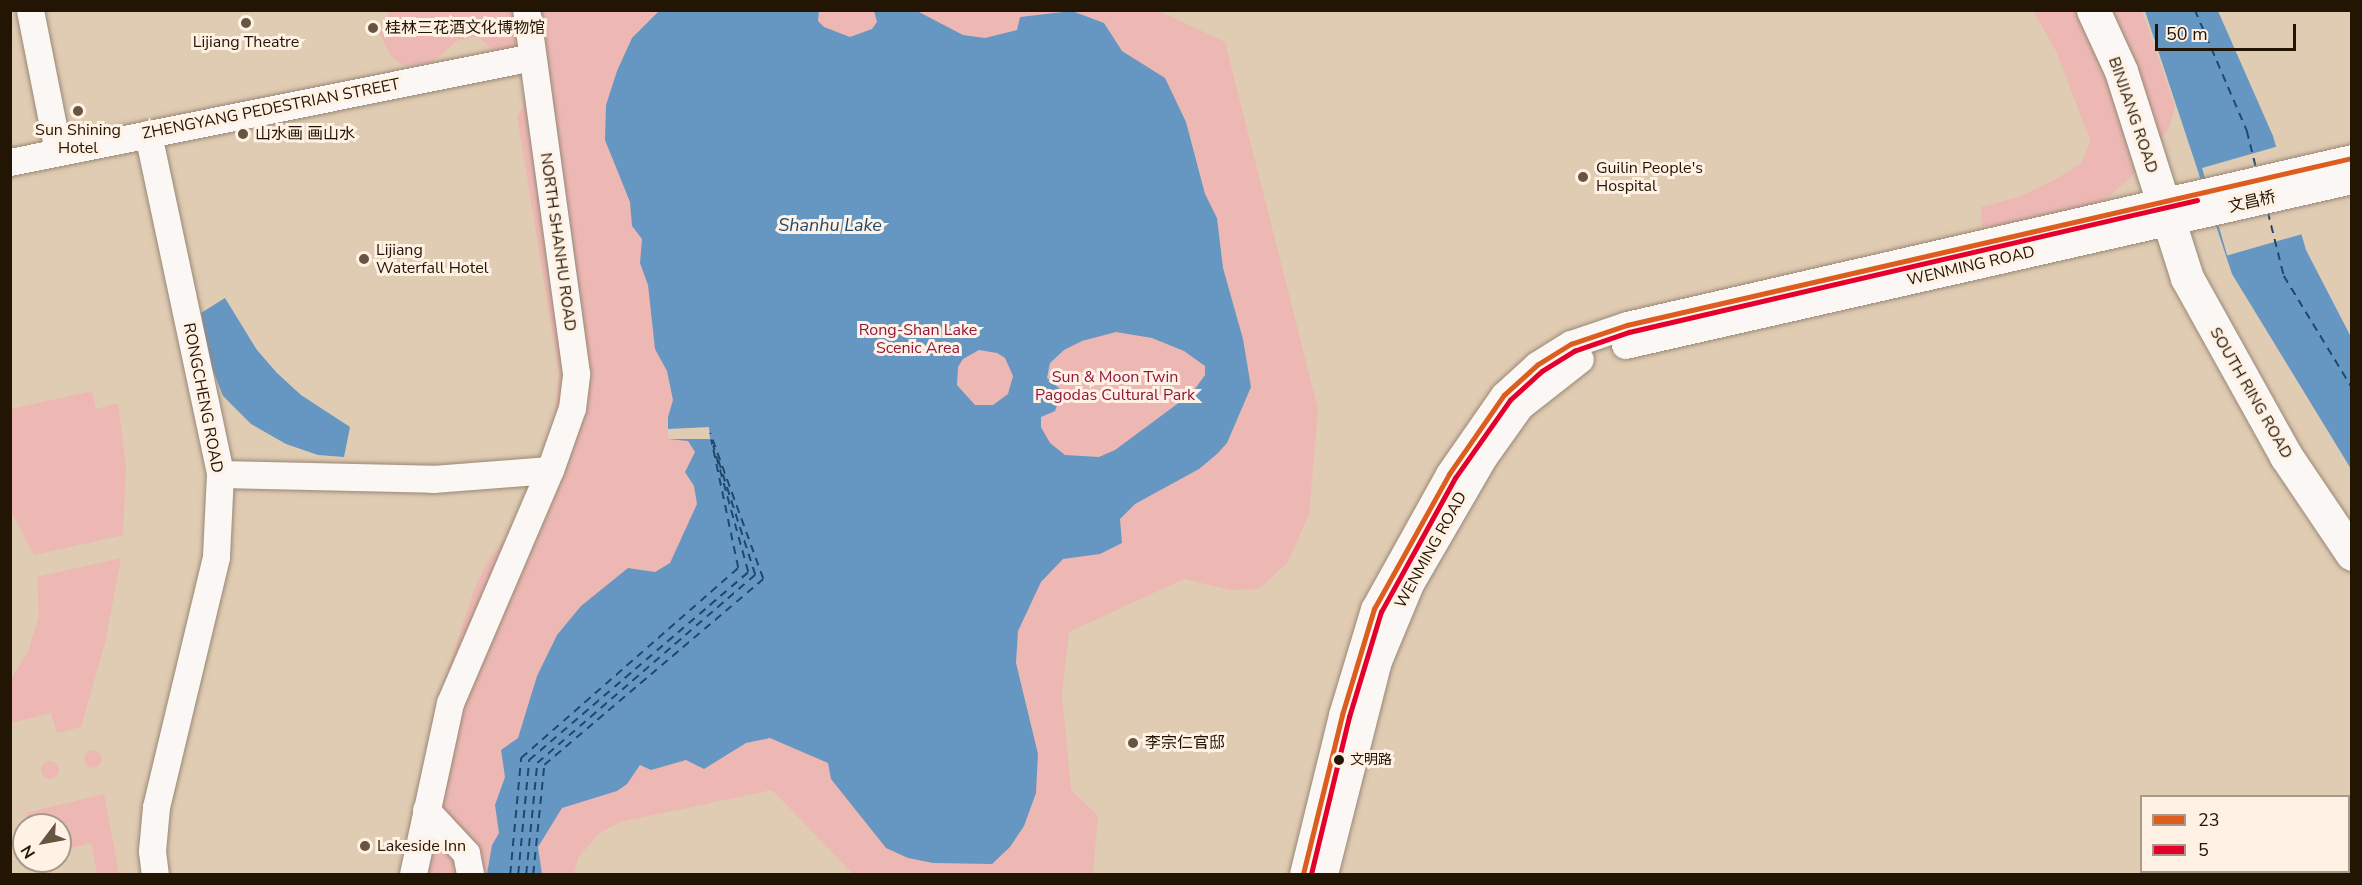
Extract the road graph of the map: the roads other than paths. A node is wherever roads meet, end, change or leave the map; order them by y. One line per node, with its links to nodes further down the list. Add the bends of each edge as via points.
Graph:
1 (30, 10): 6 (street)
2 (526, 10): 4 (street, NORTH SHANHU ROAD)
3 (2093, 10): 12 (main road, BINJIANG ROAD, via 2121,71)
4 (532, 57): 5 (street, ZHENGYANG PEDESTRIAN STREET); 13 (street, NORTH SHANHU ROAD, via 576,373 572,408)
5 (148, 134): 6 (street, ZHENGYANG PEDESTRIAN STREET); 14 (street, RONGCHENG ROAD)
6 (58, 152): 8 (street, ZHENGYANG PEDESTRIAN STREET)
7 (2352, 158): 9 (street)
8 (10, 162)
9 (2300, 180): 10 (street); 11 (street, 文昌桥)
10 (2352, 180)
11 (2198, 204): 12 (street, WENMING ROAD)
12 (2164, 211): 15 (main road, SOUTH RING ROAD, via 2187,278 2210,323 2286,456); 20 (street, WENMING ROAD, via 1628,325 1571,344 1537,365 1504,395 1449,474 1374,609 1342,716); 21 (street, WENMING ROAD, via 1618,346 1580,359 1548,380 1520,405 1484,458 1392,621 1378,661)
13 (550, 470): 14 (street, via 432,479); 16 (street, NORTH SHANHU ROAD, via 450,703)
14 (220, 474): 17 (street, RONGCHENG ROAD, via 216,557 156,807 152,850)
15 (2352, 554)
16 (426, 810): 18 (street, NORTH SHANHU ROAD); 19 (street, via 466,853)
17 (155, 874)
18 (413, 874)
19 (470, 874)
20 (1303, 874)
21 (1324, 874)

